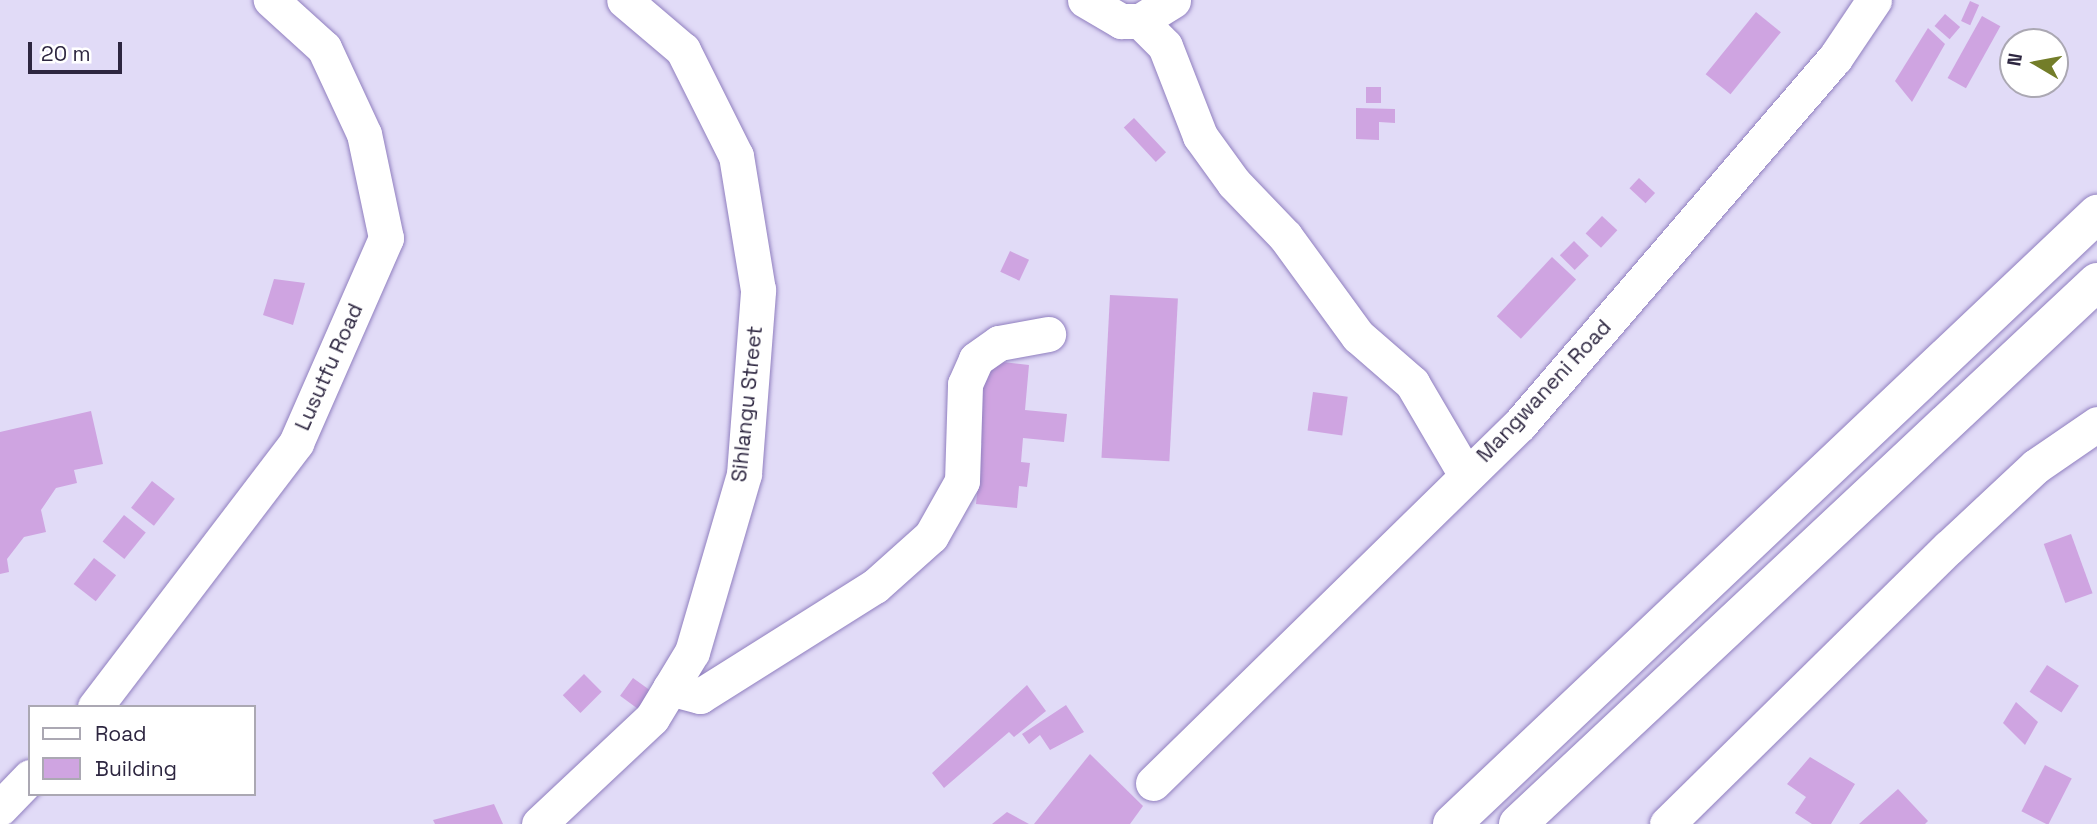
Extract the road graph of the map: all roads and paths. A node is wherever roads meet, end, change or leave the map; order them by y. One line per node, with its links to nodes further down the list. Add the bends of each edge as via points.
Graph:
1 (271, 0): 15 (street, Lusutfu Road, via 324,48 365,134 386,238 296,443)
2 (624, 0): 14 (street, Sihlangu Street, via 683,50 736,156 758,290 744,474 692,652)
3 (1086, 0): 6 (street, via 1121,21)
4 (1172, 0): 6 (street)
5 (1874, 0): 13 (street, Mangwaneni Road, via 1835,58 1700,216 1520,424)
6 (1140, 21): 13 (street, via 1165,46 1200,136 1234,183 1284,236 1358,336 1412,383)
7 (2097, 208): 9 (highway)
8 (2097, 214): 9 (highway)
9 (2048, 261): 20 (highway)
10 (2097, 282): 21 (highway)
11 (1048, 334): 14 (street, via 999,343 976,359 965,384 962,481 931,536 875,586 700,696)
12 (2097, 424): 22 (street, via 2036,466)
13 (1466, 475): 17 (street, Mangwaneni Road)
14 (670, 688): 19 (street, Sihlangu Street, via 652,718)
15 (97, 705)
16 (28, 779): 18 (street)
17 (1153, 783)
18 (0, 808)
19 (539, 824)
20 (1452, 824)
21 (1518, 824)
22 (1667, 824)

